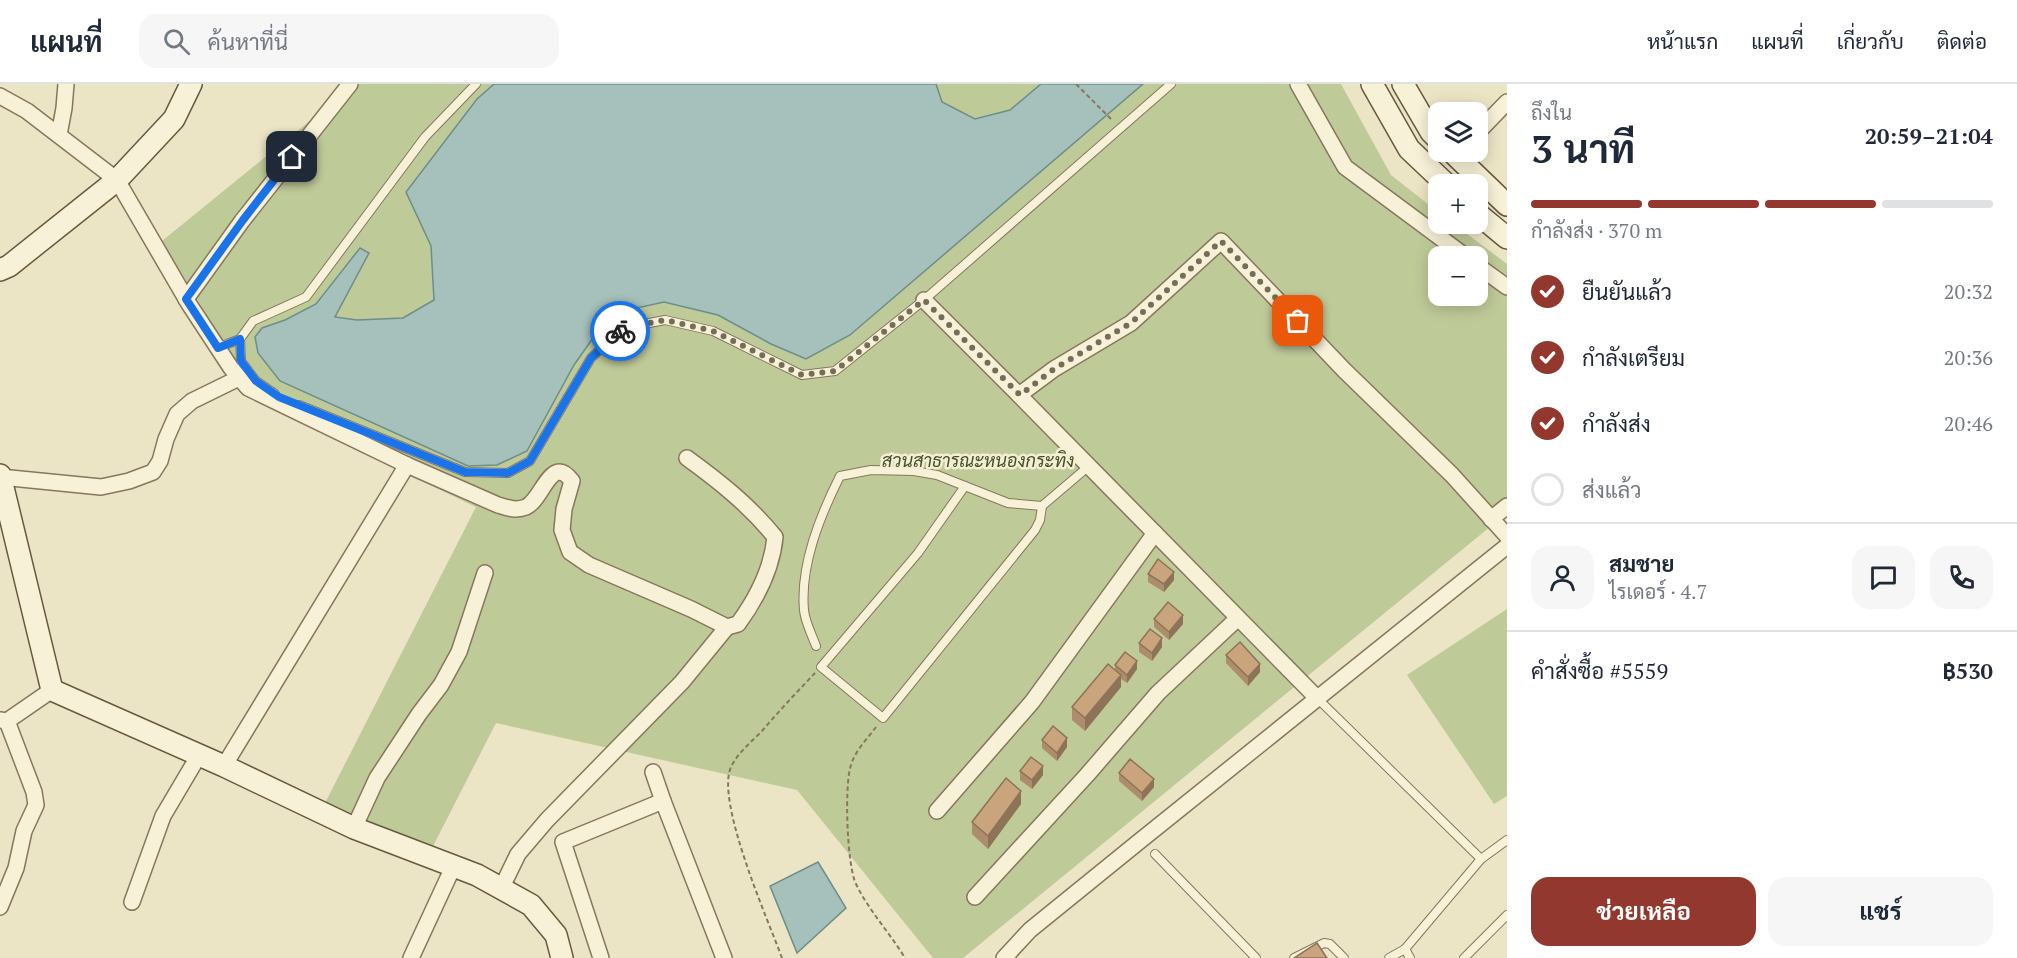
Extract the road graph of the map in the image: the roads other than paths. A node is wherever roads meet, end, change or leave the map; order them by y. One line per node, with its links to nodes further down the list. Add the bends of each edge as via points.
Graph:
1 (66, 84): 13 (street)
2 (191, 84): 16 (street, via 174,119)
3 (350, 84): 24 (street)
4 (476, 84): 26 (lane, via 425,137 306,297 253,321)
5 (1171, 84): 25 (lane)
6 (1298, 84): 20 (street, via 1346,167)
7 (1372, 84): 15 (street, via 1409,149)
8 (1403, 84): 12 (street)
9 (0, 96): 13 (street)
10 (1507, 102): 11 (street)
11 (1488, 122)
12 (1428, 127)
13 (59, 135): 16 (street)
14 (1464, 162): 17 (street)
15 (1435, 174)
16 (117, 180): 21 (street); 24 (street)
17 (1507, 205)
18 (1488, 222): 19 (street)
19 (1507, 238)
20 (1452, 246)
21 (0, 270)
22 (1488, 273): 23 (street)
23 (1507, 287)
24 (186, 299): 27 (street)
25 (924, 300): 26 (lane, via 835,371 802,375 713,331 665,320 623,328 591,358 530,461 508,473 465,472 279,397 256,381 241,361); 29 (street)
26 (240, 339): 27 (lane)
27 (218, 348): 28 (street)
28 (239, 378): 31 (street, via 248,388); 33 (street, via 192,401 177,414 153,472 101,487)
29 (1020, 395): 32 (street); 37 (street, via 1054,369 1131,323 1221,241)
30 (687, 458): 44 (street, via 728,488 775,537 767,574 746,614 738,624)
31 (407, 465): 44 (street, via 512,509 537,499 550,474 557,471 567,475 572,481 562,530 570,552 590,565); 50 (street)
32 (1089, 466): 35 (lane); 39 (street)
33 (0, 476): 38 (street)
34 (965, 486): 35 (lane, via 1008,503); 35 (lane, via 918,553 821,667 883,718 1035,530); 45 (lane, via 914,471 871,470 840,476 828,500 806,570 804,612)
35 (1042, 506)
36 (1507, 506): 37 (street)
37 (1491, 519): 40 (street)
38 (6, 526): 46 (street)
39 (1155, 532): 43 (street); 53 (street, via 1032,702)
40 (1507, 536)
41 (1507, 546): 47 (street)
42 (485, 573): 54 (street, via 459,652 377,778)
43 (1238, 618): 47 (street); 60 (street, via 1158,693)
44 (727, 627): 59 (street, via 682,682 547,820 518,854)
45 (816, 645)
46 (52, 690): 48 (street); 49 (street)
47 (1318, 699): 57 (lane); 69 (street, via 1040,923)
48 (4, 721): 62 (street, via 36,805)
49 (199, 754): 50 (street); 61 (street, via 163,816)
50 (224, 766): 54 (street)
51 (653, 772): 52 (street)
52 (663, 801): 67 (street, via 563,842); 68 (street)
53 (937, 811)
54 (354, 828): 58 (street)
55 (1507, 840): 57 (lane)
56 (1155, 854): 70 (lane)
57 (1481, 859): 64 (lane)
58 (454, 865): 59 (street); 65 (street)
59 (501, 889): 66 (street, via 531,905 556,935)
60 (975, 897)
61 (132, 902)
62 (0, 907)
63 (1507, 915): 75 (lane)
64 (1405, 950): 73 (lane); 74 (lane)
65 (411, 958)
66 (561, 958)
67 (601, 958)
68 (724, 958)
69 (1004, 958)
70 (1256, 958)
71 (1294, 958): 72 (lane, via 1324,943)
72 (1344, 958)
73 (1389, 958)
74 (1410, 958)
75 (1464, 958)

